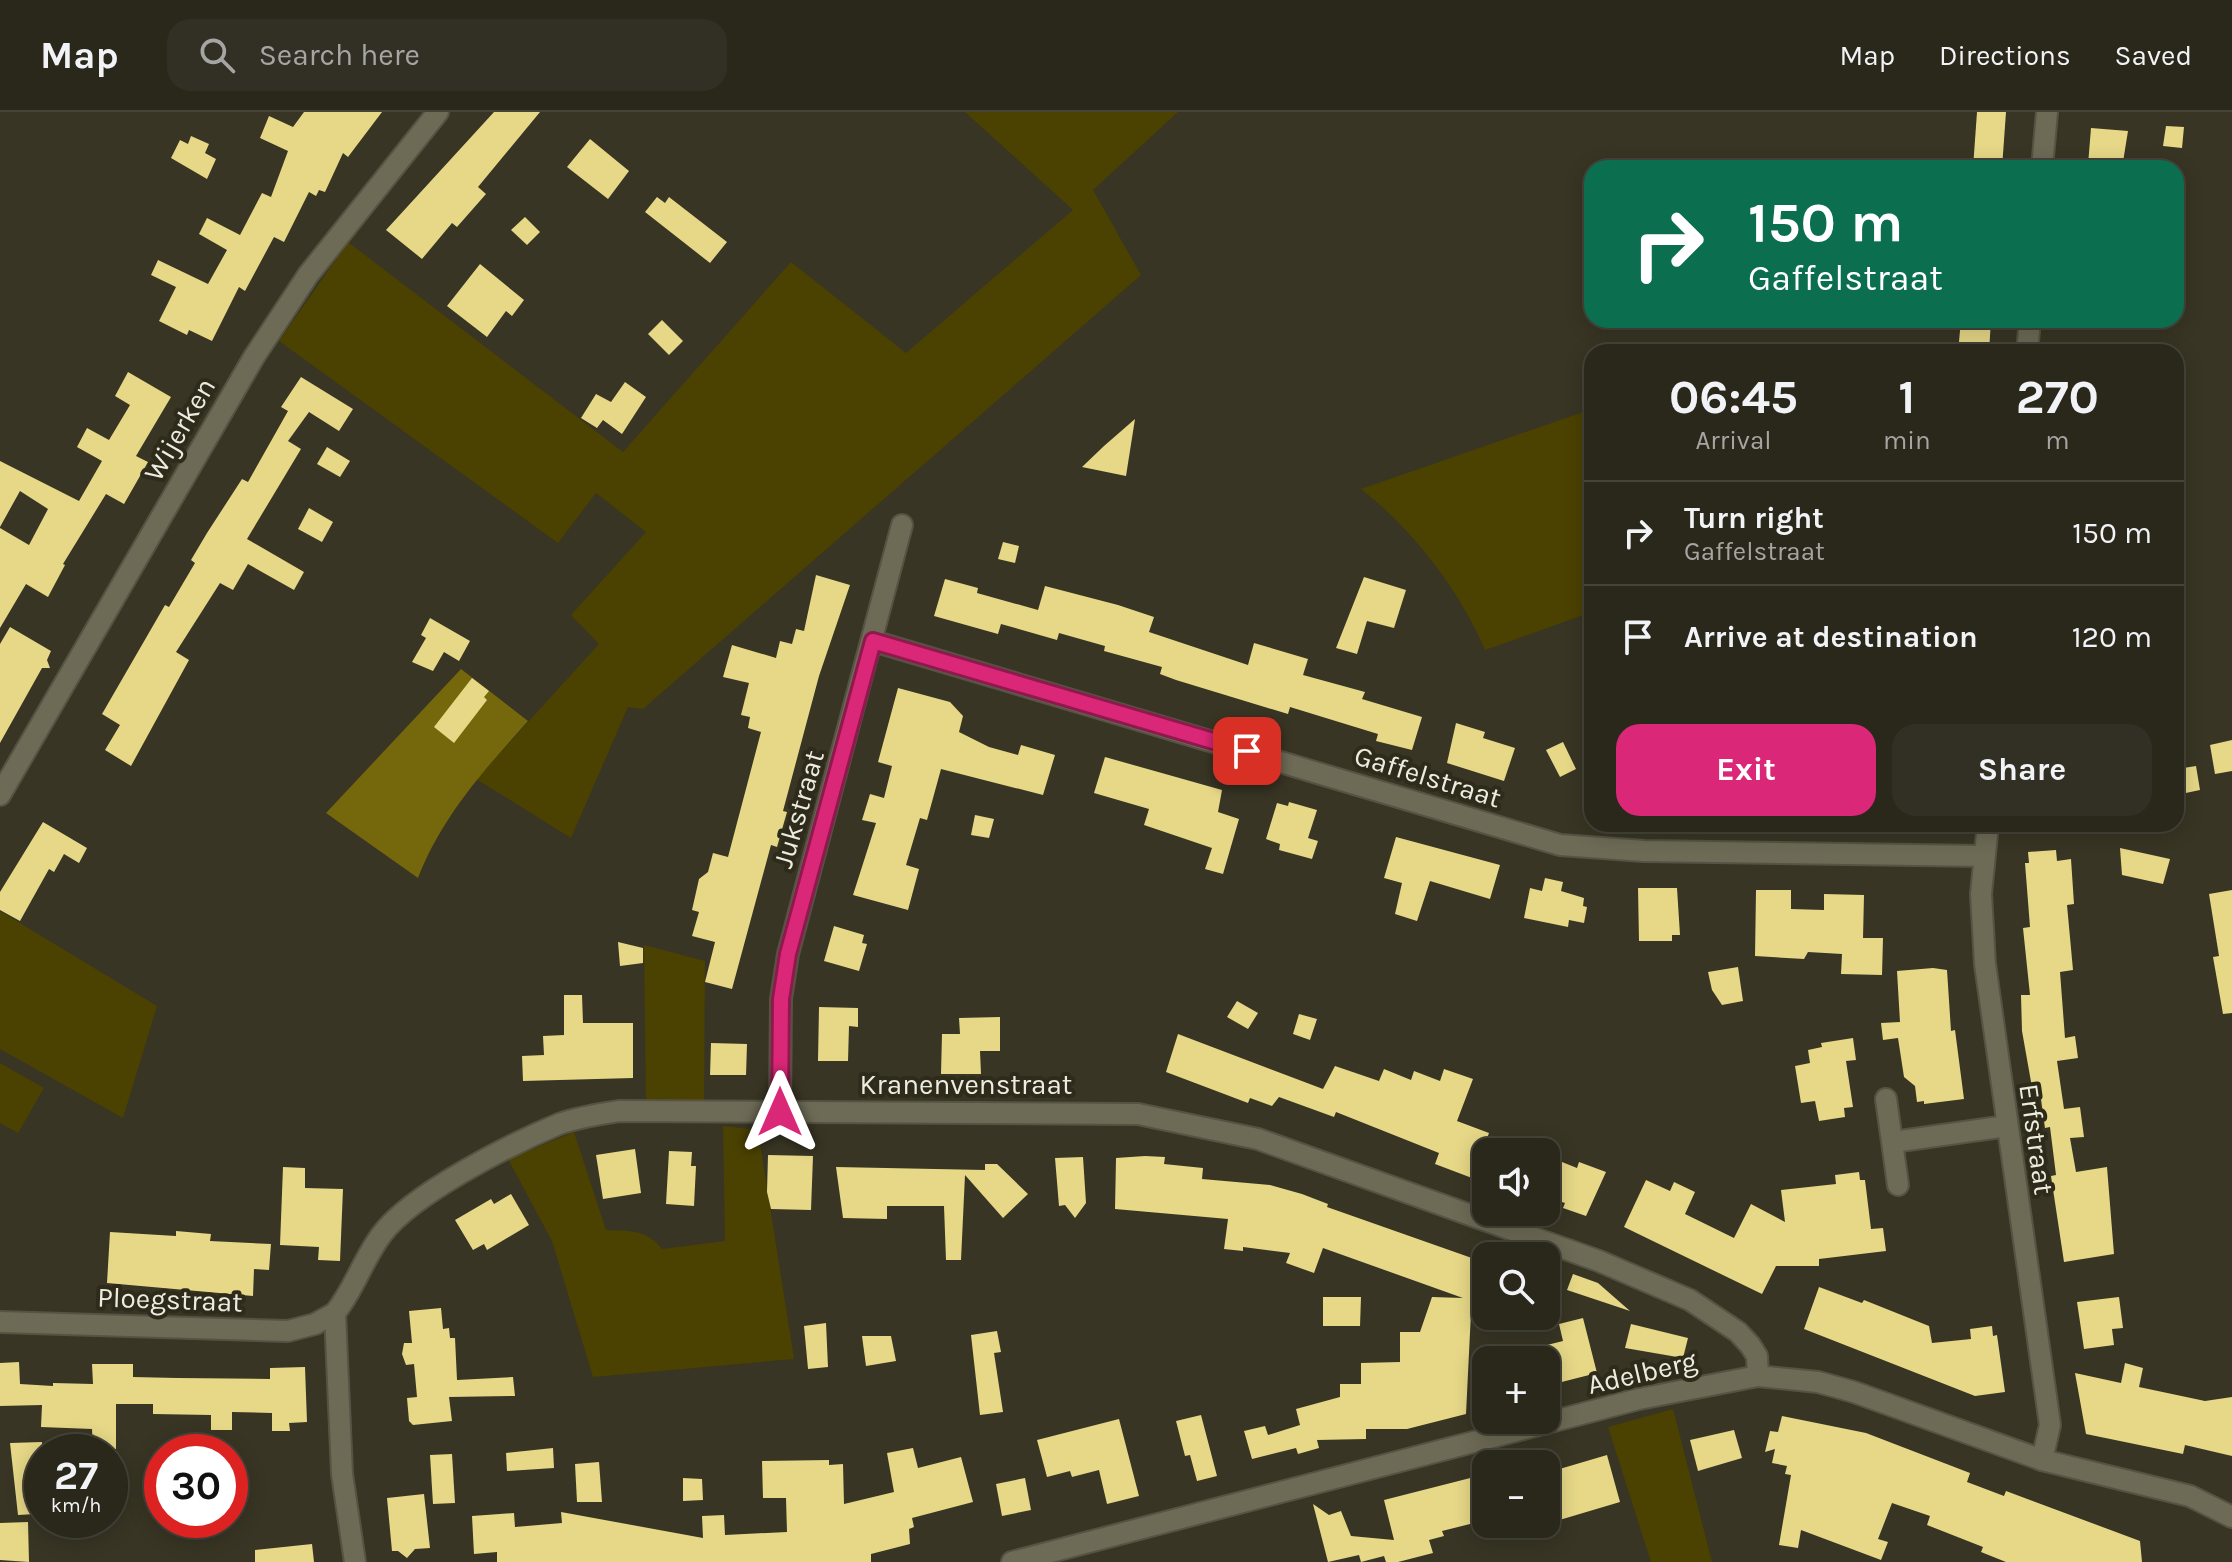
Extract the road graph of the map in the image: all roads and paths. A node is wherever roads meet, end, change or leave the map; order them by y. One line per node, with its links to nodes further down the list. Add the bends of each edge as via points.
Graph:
1 (438, 112): 6 (street, Wijerken, via 308,275 262,345)
2 (2047, 112): 3 (street)
3 (2043, 160)
4 (902, 525): 5 (street, Jukstraat)
5 (873, 641): 8 (street, Gaffelstraat, via 1560,845); 10 (street, Jukstraat, via 788,954 781,999)
6 (0, 795)
7 (1987, 832): 8 (street, Erfstraat)
8 (1984, 856): 11 (street, Erfstraat, via 1981,928)
9 (1886, 1099): 12 (street)
10 (780, 1112): 14 (street, Kranenvenstraat, via 619,1111 559,1124 488,1159 398,1216); 16 (street, Kranenvenstraat, via 1138,1114 1258,1139 1599,1261 1690,1300 1750,1345 1757,1356)
11 (2007, 1126): 12 (street); 17 (street, Erfstraat, via 2050,1425)
12 (1893, 1142): 13 (street)
13 (1898, 1185)
14 (335, 1313): 15 (street, Ploegstraat, via 288,1331); 19 (street, via 342,1474)
15 (0, 1322)
16 (1758, 1376): 17 (street, Adelberg, via 1854,1392); 20 (street, Adelberg, via 1639,1399)
17 (2042, 1460): 18 (street, Adelberg, via 2183,1493)
18 (2232, 1517)
19 (355, 1562)
20 (1012, 1562)

